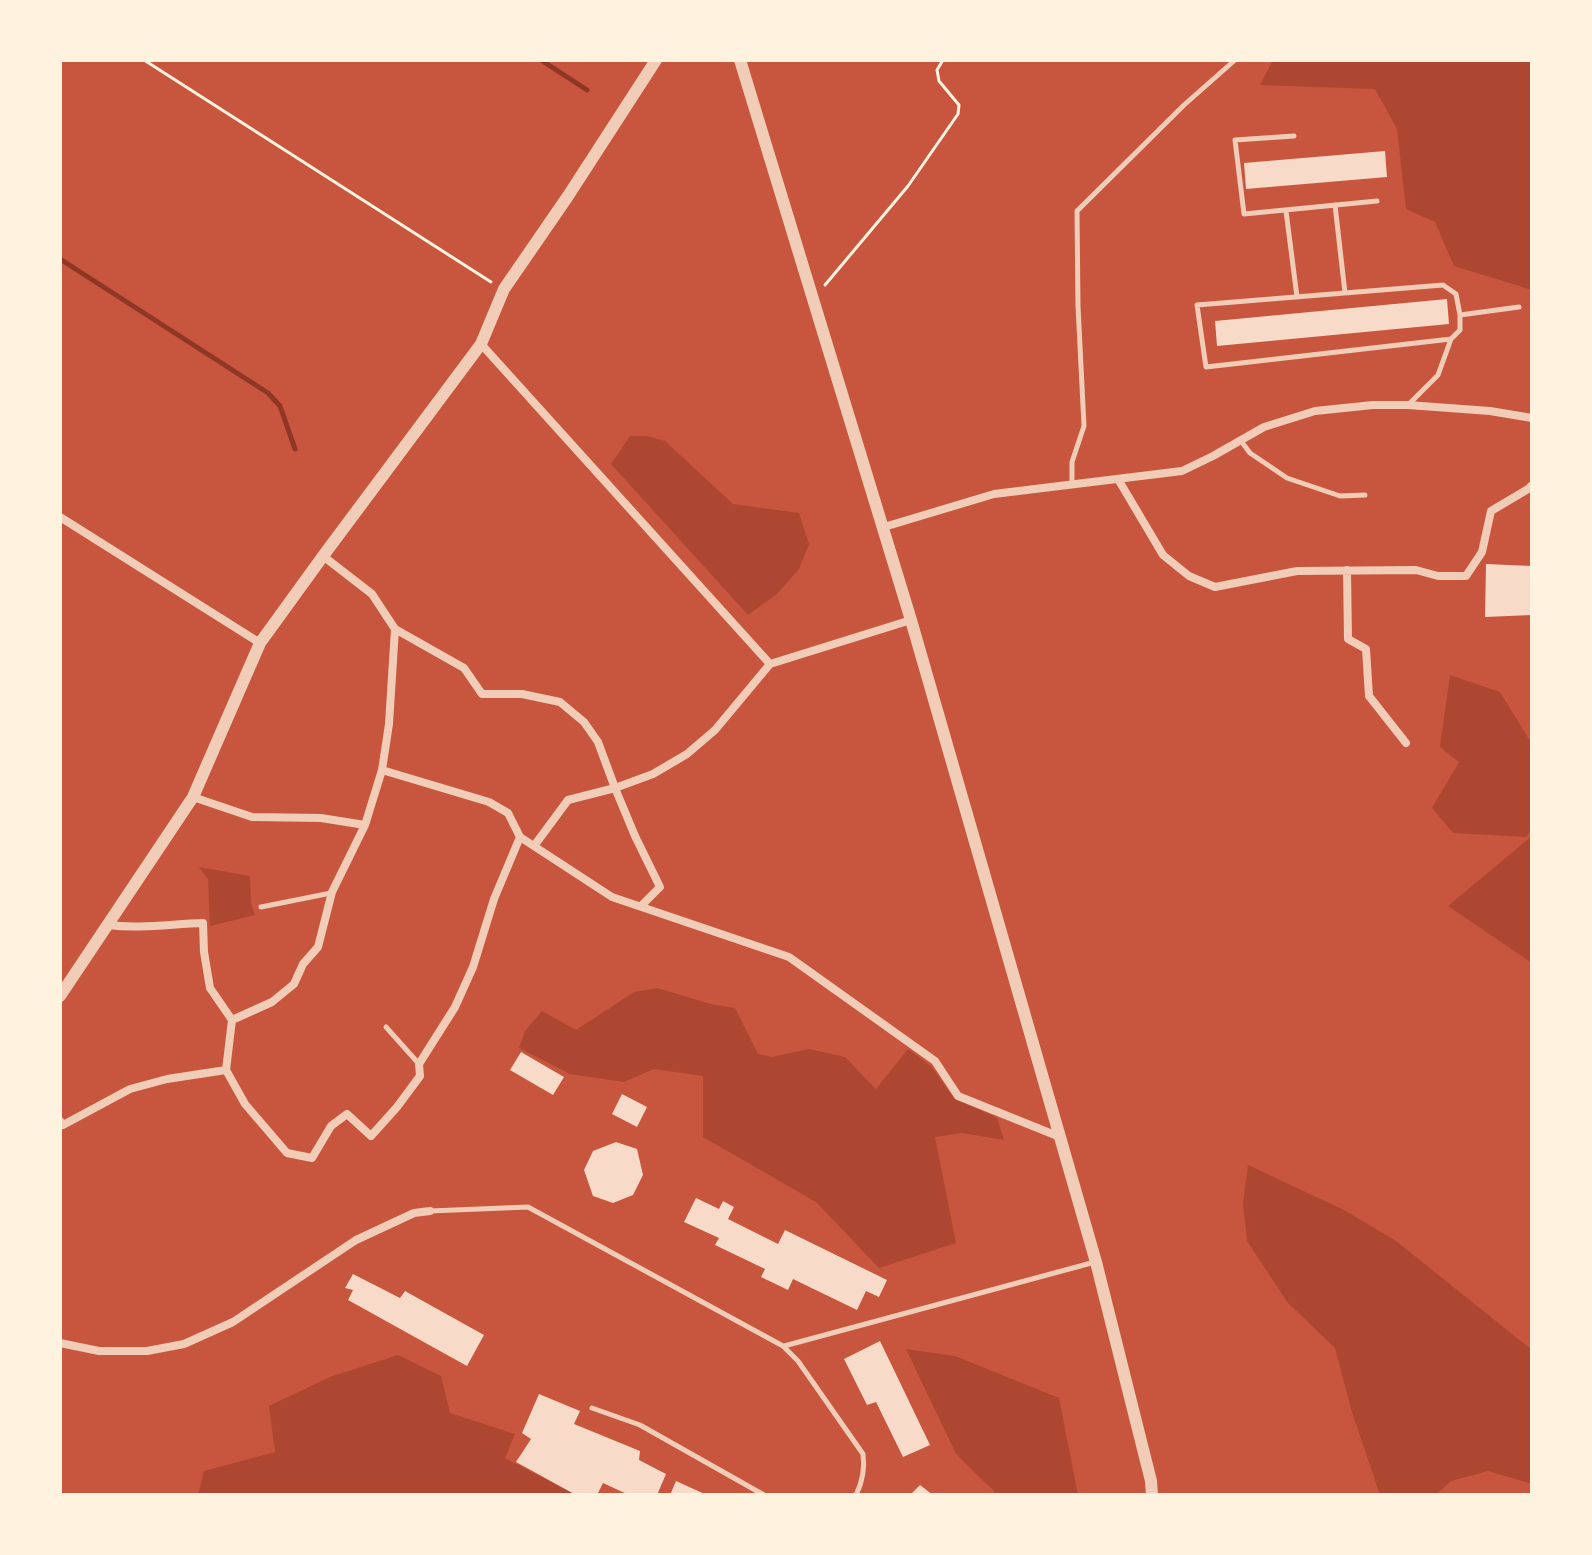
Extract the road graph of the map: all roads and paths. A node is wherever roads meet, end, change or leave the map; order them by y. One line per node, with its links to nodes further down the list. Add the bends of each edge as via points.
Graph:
1 (144, 60): 10 (path)
2 (656, 60): 17 (street, via 504,289)
3 (740, 60): 13 (street)
4 (943, 60): 13 (path, via 937,70 939,81 959,105 958,114 908,186)
5 (1235, 60): 22 (lane, via 1077,211 1084,426 1072,462)
6 (1294, 136): 9 (lane, via 1235,140 1244,214)
7 (1377, 201): 8 (lane)
8 (1335, 205): 9 (lane); 11 (lane)
9 (1286, 211): 12 (lane)
10 (485, 278)
11 (1345, 293): 12 (lane); 15 (lane, via 1443,285 1456,294)
12 (1297, 297): 16 (lane, via 1197,305 1206,367)
13 (813, 298): 26 (street)
14 (1519, 307): 15 (lane)
15 (1460, 315): 16 (lane, via 1460,330)
16 (1451, 339): 18 (lane, via 1438,375)
17 (481, 344): 27 (street); 32 (street)
18 (1408, 405): 19 (street); 20 (street, via 1315,411 1264,427)
19 (1532, 418)
20 (1241, 441): 21 (street, via 1182,471); 24 (lane, via 1287,478 1340,496)
21 (1118, 479): 22 (street); 28 (street, via 1163,555 1189,576 1215,587 1297,571)
22 (1072, 484): 26 (street, via 994,494)
23 (1532, 485): 28 (street, via 1491,511 1482,552 1466,576)
24 (1365, 495)
25 (60, 517): 31 (street)
26 (884, 527): 29 (street)
27 (323, 556): 30 (street, via 372,594); 31 (street)
28 (1347, 570): 33 (street, via 1348,639 1366,649 1369,696)
29 (911, 620): 32 (street); 50 (street)
30 (395, 629): 34 (street); 35 (street, via 464,668 482,694 522,694 560,702 598,742)
31 (260, 643): 36 (street)
32 (770, 664): 35 (street, via 715,730 687,754)
33 (1406, 743)
34 (382, 770): 37 (street); 38 (street, via 489,802 508,813)
35 (615, 788): 39 (street, via 568,800); 41 (street, via 660,887)
36 (193, 797): 37 (street, via 252,817); 43 (street)
37 (365, 825): 40 (street)
38 (520, 837): 39 (street); 47 (street, via 473,967)
39 (534, 846): 41 (street, via 612,897)
40 (332, 892): 42 (lane); 45 (street, via 318,947 294,984 272,1002)
41 (642, 905): 50 (street, via 789,957 935,1061 958,1096)
42 (261, 907)
43 (108, 925): 44 (street); 45 (street, via 203,923 210,988)
44 (60, 996)
45 (232, 1020): 48 (street)
46 (386, 1027): 47 (lane)
47 (419, 1064): 48 (street, via 420,1076 371,1136 347,1114 331,1126 312,1158 287,1153 245,1104)
48 (226, 1070): 49 (street, via 130,1089 63,1125)
49 (60, 1121)
50 (1060, 1137): 52 (street)
51 (430, 1211): 53 (street, via 356,1240 233,1322 184,1344 99,1351); 54 (lane, via 528,1207)
52 (1096, 1262): 54 (lane); 58 (street)
53 (60, 1343)
54 (783, 1346): 57 (lane, via 863,1454 865,1468)
55 (592, 1408): 56 (lane, via 640,1425)
56 (764, 1495)
57 (856, 1495)
58 (1152, 1495)

